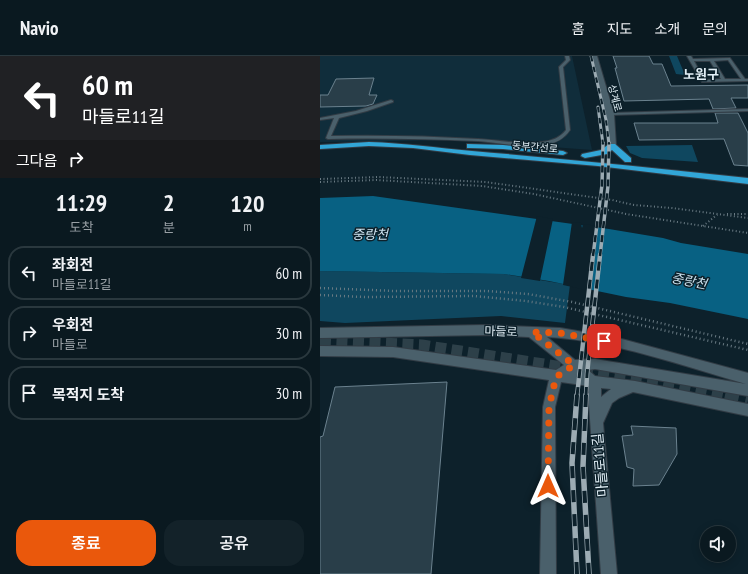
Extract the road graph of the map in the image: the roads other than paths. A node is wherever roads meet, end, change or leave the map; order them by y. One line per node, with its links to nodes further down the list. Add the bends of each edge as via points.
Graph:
1 (567, 56): 10 (lane, via 568,60 561,67 568,130 564,136 551,143 401,136 328,138)
2 (594, 56): 9 (main road, 상계로)
3 (690, 58): 4 (lane); 5 (lane, via 704,81)
4 (711, 59): 5 (lane); 6 (lane, via 729,59)
5 (724, 80): 6 (lane)
6 (746, 80)
7 (391, 101): 10 (lane, via 370,110)
8 (748, 110): 9 (lane)
9 (610, 114): 13 (main road, 상계로)
10 (337, 117): 11 (lane)
11 (320, 119)
12 (413, 146): 14 (highway, 동부간선로, via 369,144); 15 (highway, via 503,146); 18 (highway, 동부간선로)
13 (612, 146): 15 (highway, via 604,152); 16 (highway)
14 (320, 147)
15 (585, 156): 16 (highway)
16 (628, 160): 17 (highway)
17 (748, 174)
18 (748, 181)
19 (532, 332): 20 (main road, 마들로, via 486,330); 22 (main road); 24 (main road, 마들로, via 560,333 618,343)
20 (320, 333)
21 (320, 351): 23 (main road, via 393,352)
22 (574, 365): 23 (main road); 25 (main road); 27 (main road, via 595,364)
23 (556, 377): 25 (main road); 30 (main road, via 549,414)
24 (748, 379)
25 (595, 383): 26 (main road); 29 (main road, 마들로11길)
26 (635, 387): 28 (main road); 29 (main road, via 615,393 605,400)
27 (748, 390)
28 (748, 410)
29 (596, 424): 31 (main road, 마들로11길)
30 (548, 574)
31 (609, 574)

